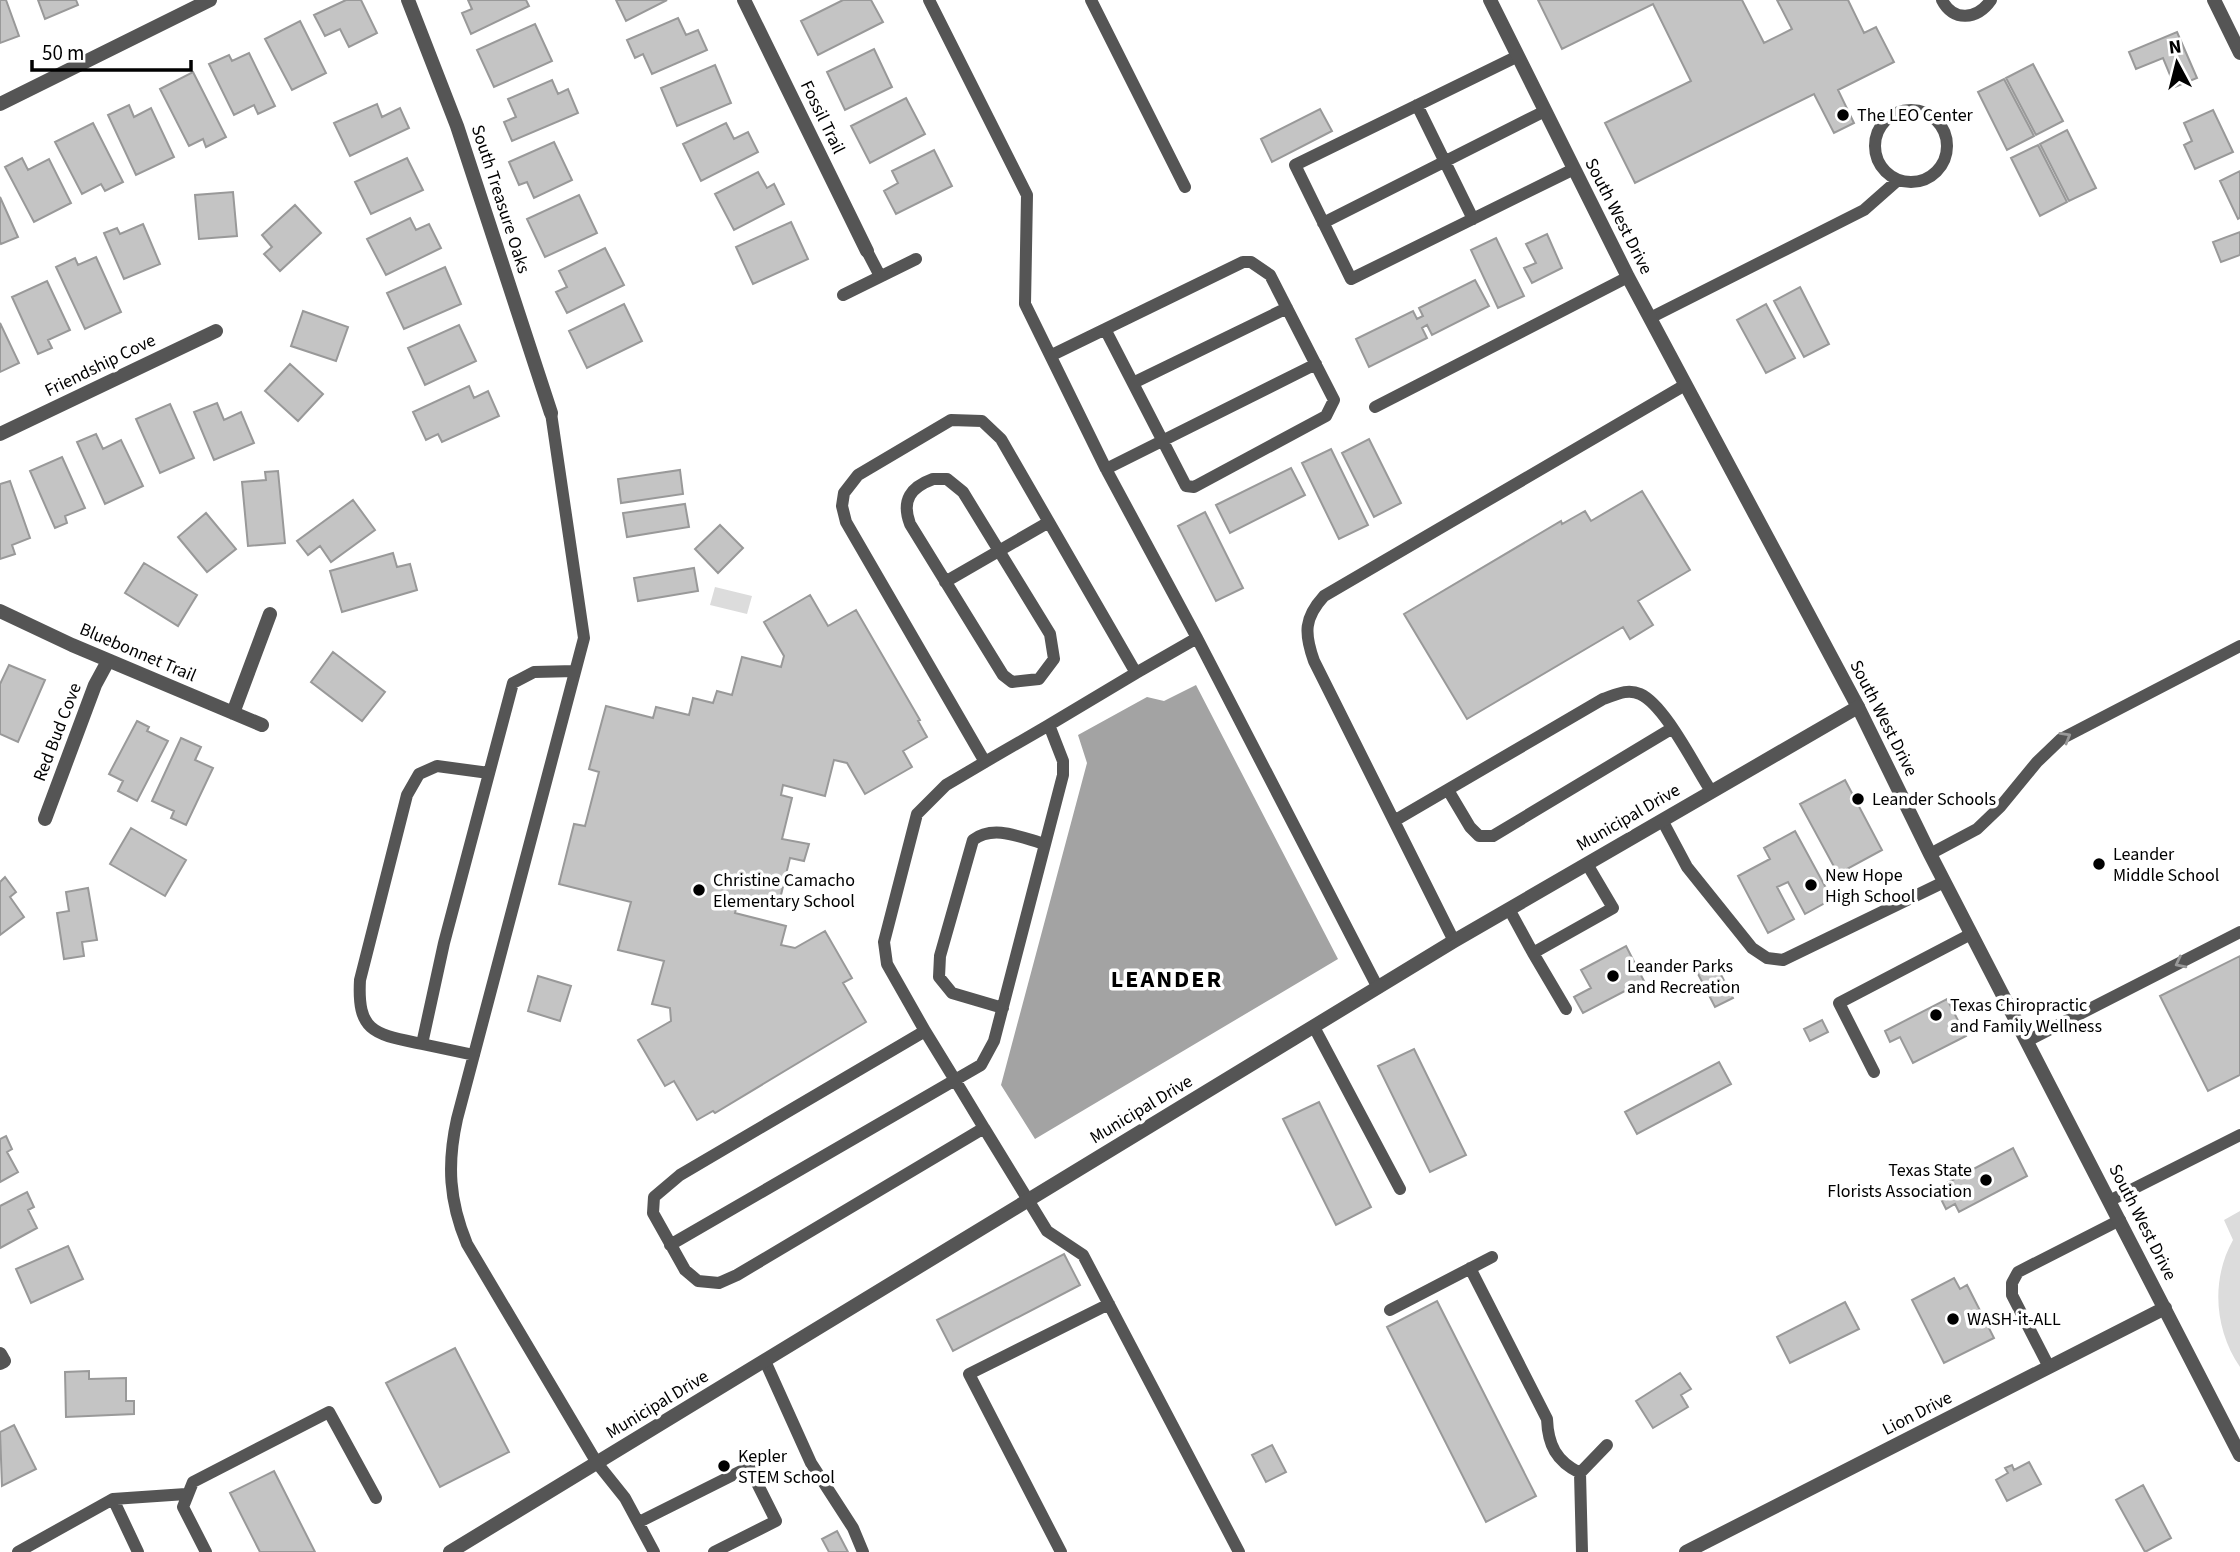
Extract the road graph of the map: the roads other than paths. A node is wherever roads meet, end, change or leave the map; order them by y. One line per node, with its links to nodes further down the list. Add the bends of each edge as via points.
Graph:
1 (210, 0): 12 (street)
2 (408, 0): 35 (street, South Treasure Oaks, via 457,126)
3 (744, 0): 21 (street, Fossil Trail)
4 (929, 0): 30 (lane, via 1027,195 1025,304)
5 (1091, 0): 18 (lane)
6 (1490, 0): 11 (street, South West Drive)
7 (1942, 0): 8 (lane, via 1956,16 1969,16)
8 (1991, 0)
9 (2214, 0): 10 (street)
10 (2240, 53)
11 (1518, 56): 13 (lane); 14 (street, South West Drive)
12 (0, 104)
13 (1417, 105): 15 (lane); 20 (lane, via 1294,165)
14 (1545, 111): 15 (lane); 16 (street, South West Drive)
15 (1445, 162): 19 (lane); 20 (lane)
16 (1574, 169): 19 (lane); 24 (street, South West Drive)
17 (1898, 180): 17 (lane, via 1926,179 1945,159 1945,131 1925,112 1897,112 1877,132 1877,160); 27 (lane, via 1864,210)
18 (1185, 187)
19 (1473, 219): 20 (lane, via 1351,279)
20 (1323, 223)
21 (867, 251): 23 (lane)
22 (916, 259): 23 (lane)
23 (880, 276): 25 (lane)
24 (1628, 277): 27 (street, South West Drive); 34 (lane)
25 (843, 295)
26 (1287, 308): 28 (lane, via 1270,275 1243,262); 31 (lane); 32 (lane)
27 (1650, 318): 33 (street, South West Drive)
28 (1105, 329): 30 (lane); 32 (lane)
29 (216, 331): 36 (street, Friendship Cove)
30 (1052, 355): 38 (lane)
31 (1315, 364): 37 (lane); 37 (lane, via 1334,400 1326,416 1194,487 1186,486)
32 (1133, 383): 37 (lane)
33 (1685, 385): 49 (street, South West Drive); 60 (lane, via 1324,596 1311,610 1306,626 1314,661)
34 (1375, 407)
35 (551, 413): 47 (lane, via 584,623)
36 (0, 434)
37 (1162, 440): 38 (lane)
38 (1106, 469): 44 (lane)
39 (1049, 522): 40 (lane); 48 (lane); 54 (lane, via 1000,439 982,421 951,420 858,475 844,493 846,522)
40 (999, 551): 41 (lane); 41 (lane, via 956,484 947,479 922,483 911,490 906,513); 41 (lane, via 1054,646 1054,659 1039,679 1012,682 1003,675)
41 (945, 582)
42 (0, 611): 46 (street, Bluebonnet Trail)
43 (270, 614): 50 (street)
44 (1197, 638): 48 (lane); 70 (lane)
45 (2240, 646): 62 (lane, one-way to 45, via 1977,829 2062,739)
46 (108, 661): 50 (street, Bluebonnet Trail); 58 (street, Red Bud Cove)
47 (575, 671): 55 (lane, via 534,672 513,683); 77 (lane)
48 (1136, 673): 52 (lane)
49 (1858, 707): 57 (street, Municipal Drive); 62 (street, South West Drive)
50 (233, 713): 51 (street, Bluebonnet Trail)
51 (262, 725)
52 (1049, 725): 54 (lane); 61 (lane, via 1063,761 1063,775)
53 (1671, 729): 56 (lane, via 1656,705 1639,693 1624,691); 56 (lane, via 1493,836 1479,836 1470,827); 57 (lane)
54 (985, 762): 74 (lane, via 946,785 917,814 884,942 887,964)
55 (489, 773): 76 (lane, via 440,955); 76 (lane, via 437,766 419,774 407,795 360,981 358,1007 363,1020 378,1032)
56 (1448, 790): 60 (lane)
57 (1711, 791): 59 (street, Municipal Drive)
58 (45, 819)
59 (1662, 820): 63 (street, Municipal Drive); 64 (lane, via 1687,867 1752,948 1768,958 1783,960)
60 (1394, 821): 68 (lane)
61 (1045, 844): 71 (lane); 71 (lane, via 996,832 973,840 940,956 939,977 952,993)
62 (1930, 854): 64 (street, South West Drive)
63 (1587, 864): 65 (street, Municipal Drive); 69 (lane, via 1613,908)
64 (1944, 882): 67 (street, South West Drive)
65 (1509, 909): 68 (street, Municipal Drive); 69 (lane)
66 (2240, 932): 75 (lane, one-way to 75)
67 (1971, 933): 75 (street, South West Drive); 78 (lane, via 1839,1003)
68 (1454, 941): 70 (street, Municipal Drive)
69 (1534, 953): 72 (lane)
70 (1378, 988): 73 (street, Municipal Drive)
71 (1003, 1008): 79 (lane, via 981,1065)
72 (1566, 1009)
73 (1314, 1027): 82 (lane); 83 (street, Municipal Drive)
74 (925, 1031): 79 (lane); 86 (lane, via 654,1197 653,1213)
75 (2027, 1041): 84 (street, South West Drive)
76 (422, 1044): 77 (lane)
77 (474, 1055): 96 (lane, via 451,1147 449,1173 458,1221 467,1244)
78 (1874, 1072)
79 (955, 1080): 80 (lane); 86 (lane)
80 (984, 1128): 83 (lane); 86 (lane, via 719,1283 698,1281 685,1270)
81 (2240, 1135): 84 (lane)
82 (1400, 1189)
83 (1028, 1200): 89 (lane, via 1047,1231 1083,1255); 92 (street, Municipal Drive)
84 (2111, 1200): 85 (street, South West Drive)
85 (2120, 1220): 90 (street, South West Drive); 93 (lane, via 2018,1272 2012,1283 2012,1295)
86 (670, 1245)
87 (1492, 1257): 88 (lane)
88 (1470, 1268): 91 (lane); 97 (lane, via 1547,1419 1554,1452 1564,1465)
89 (1109, 1304): 109 (lane, via 968,1374); 110 (lane)
90 (2165, 1308): 93 (street, Lion Drive); 95 (street, South West Drive)
91 (1390, 1310)
92 (765, 1361): 96 (street, Municipal Drive); 108 (lane, via 811,1463)
93 (2049, 1367): 112 (street, Lion Drive)
94 (1606, 1445): 97 (lane)
95 (2240, 1455)
96 (597, 1464): 101 (lane); 102 (street, Municipal Drive)
97 (1580, 1473): 111 (lane)
98 (186, 1494): 99 (lane, via 203,1474 329,1412); 100 (lane); 105 (lane, via 186,1517)
99 (376, 1498)
100 (113, 1499): 103 (lane); 104 (lane)
101 (639, 1522): 106 (lane); 107 (lane, via 749,1466 776,1521)
102 (456, 1551)
103 (18, 1552)
104 (138, 1552)
105 (206, 1552)
106 (654, 1552)
107 (714, 1552)
108 (863, 1552)
109 (1061, 1552)
110 (1239, 1552)
111 (1582, 1552)
112 (1686, 1552)

